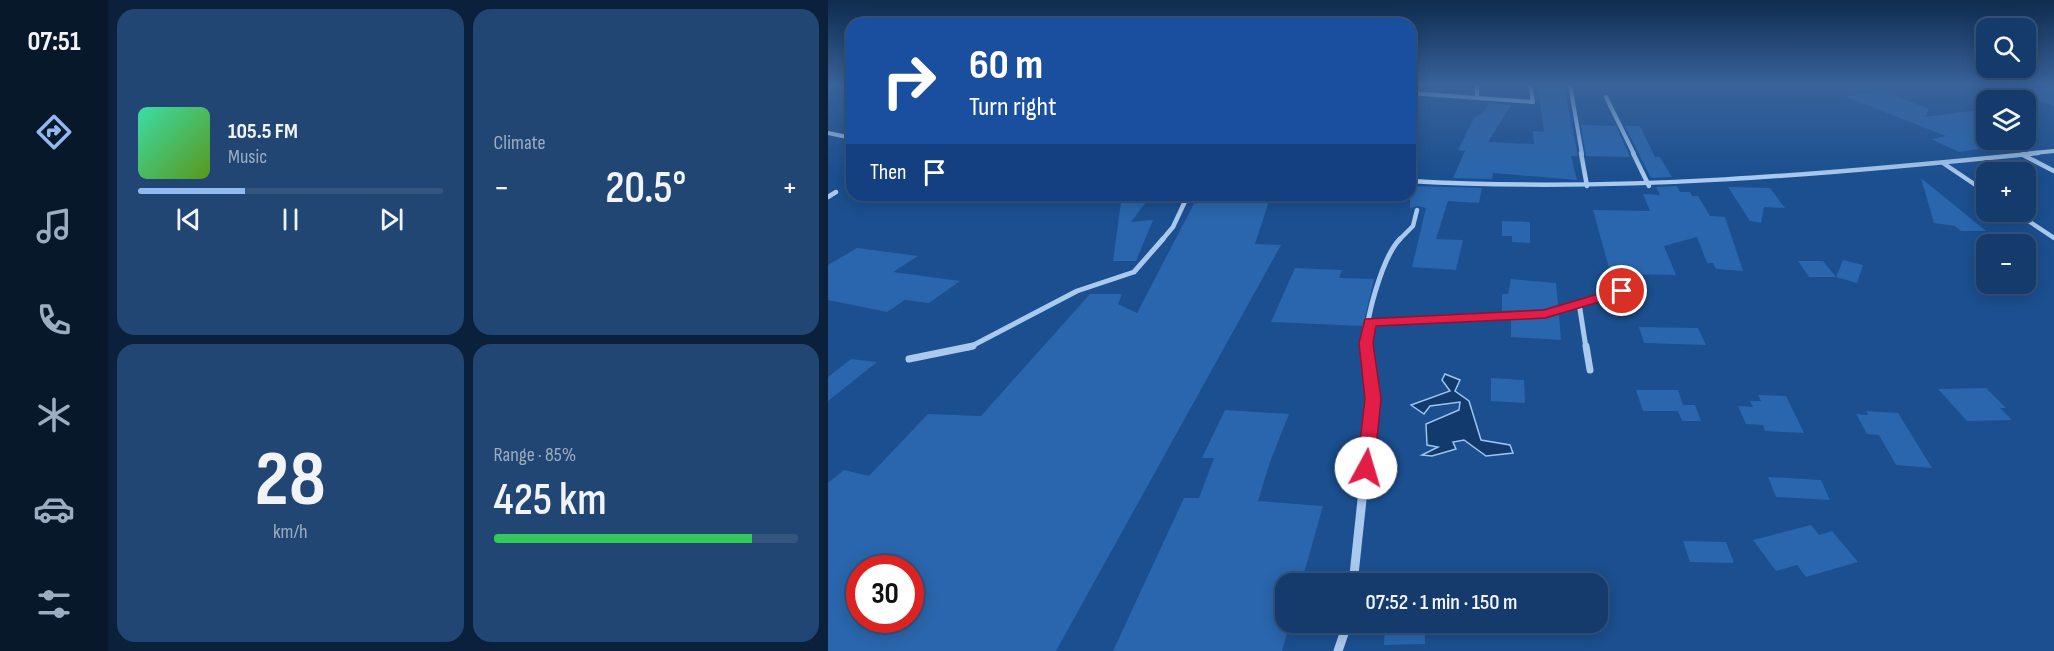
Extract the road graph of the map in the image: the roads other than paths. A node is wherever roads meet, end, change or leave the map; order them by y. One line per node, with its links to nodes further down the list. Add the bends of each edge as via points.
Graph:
1 (1575, 115): 11 (street)
2 (1615, 115): 12 (street)
3 (828, 133): 4 (street)
4 (846, 137)
5 (2054, 152): 6 (street)
6 (2023, 154): 7 (street); 8 (street)
7 (1942, 163): 10 (street); 12 (street)
8 (2054, 171)
9 (1416, 182): 11 (street, via 1468,186)
10 (1976, 185)
11 (1587, 186): 12 (street)
12 (1649, 186)
13 (836, 192): 14 (street)
14 (828, 197)
15 (1185, 201): 22 (street, via 1173,227 1134,272 1077,291 978,345)
16 (1417, 210): 21 (street, via 1413,226 1394,245 1377,283)
17 (2030, 222): 18 (street)
18 (2054, 238)
19 (1622, 291): 20 (street)
20 (1579, 303): 21 (street, via 1545,314); 23 (street)
21 (1370, 322): 24 (street, via 1366,343 1373,399)
22 (909, 359)
23 (1590, 370)
24 (1354, 573)
25 (1344, 633): 26 (street)
26 (1338, 651)

